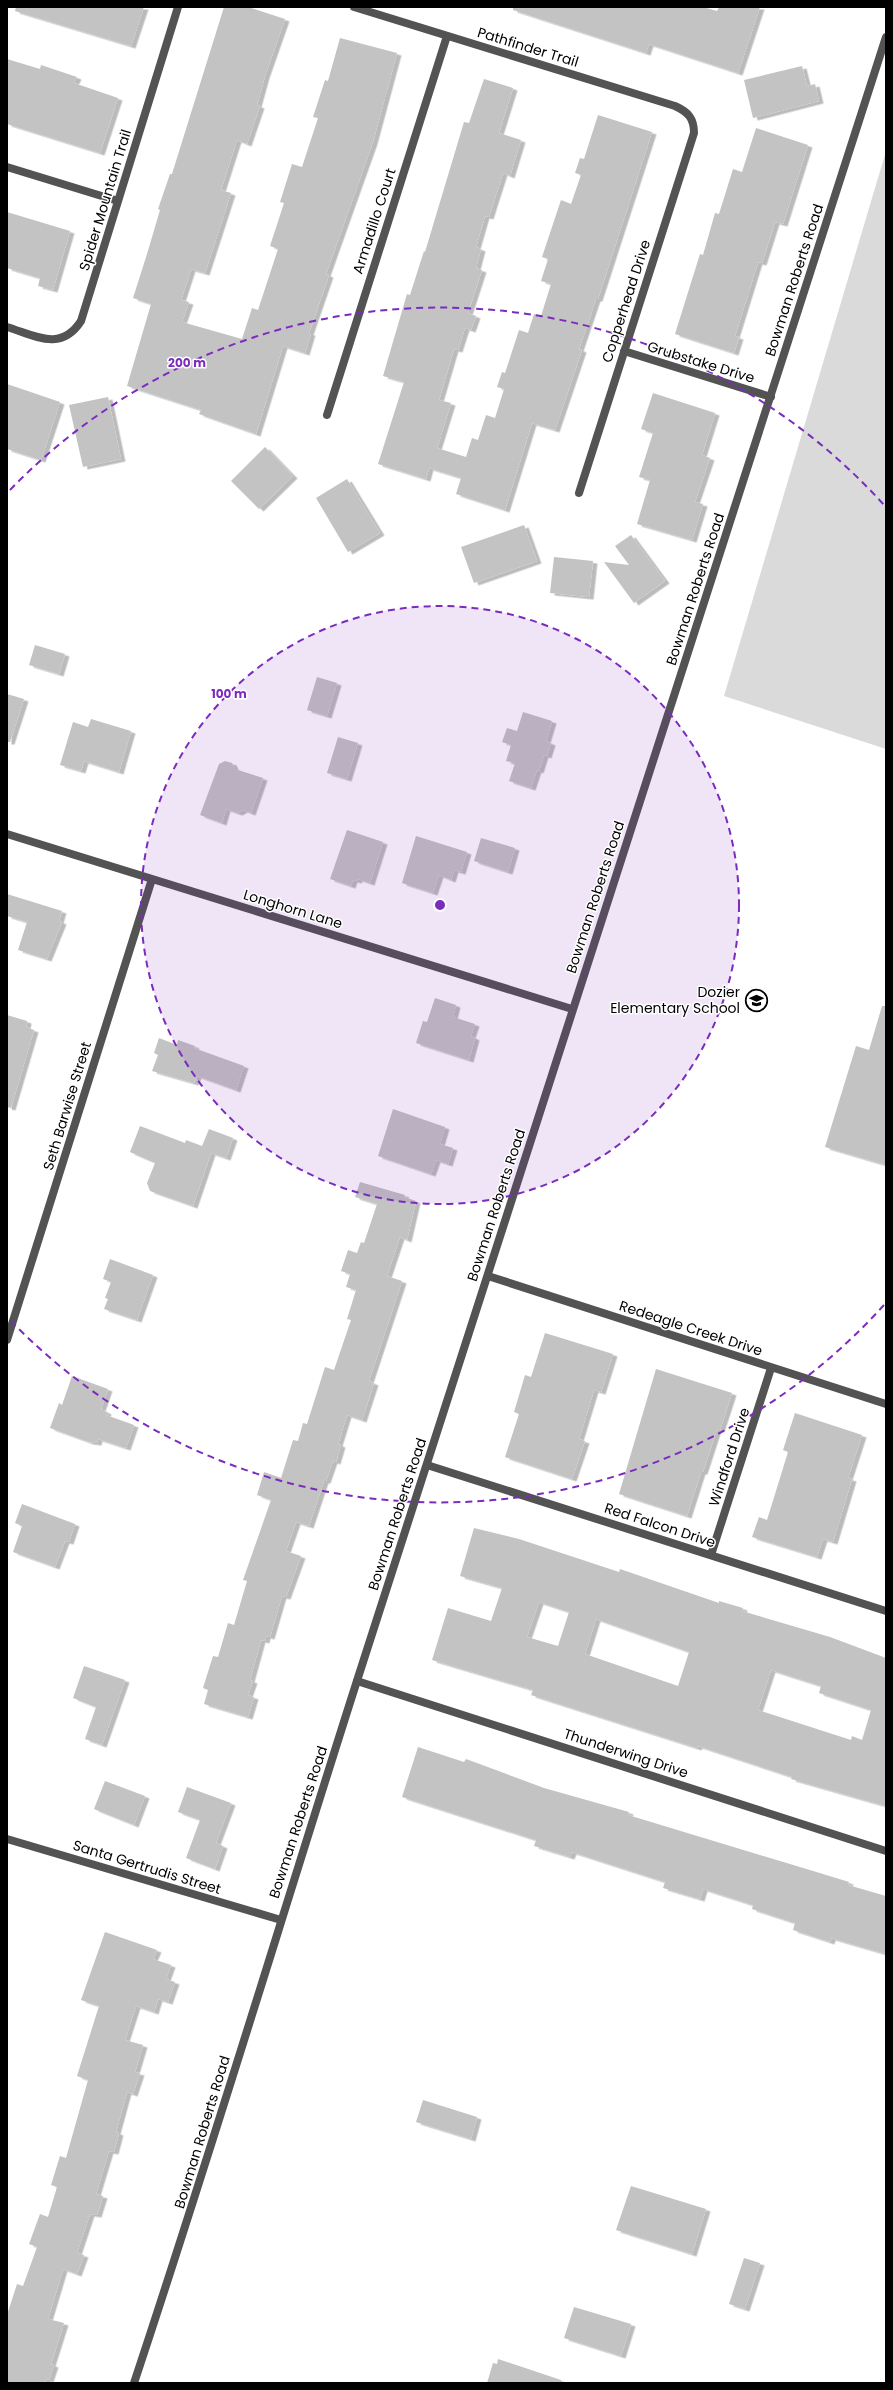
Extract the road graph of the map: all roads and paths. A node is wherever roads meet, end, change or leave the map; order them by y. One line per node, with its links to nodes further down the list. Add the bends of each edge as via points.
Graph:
1 (178, 7): 7 (street, Spider Mountain Trail)
2 (354, 7): 3 (street, Pathfinder Trail)
3 (447, 36): 5 (street, Pathfinder Trail, via 676,106 686,110); 11 (street, Armadillo Court)
4 (886, 37): 10 (street, Bowman Roberts Road)
5 (692, 117): 9 (street, Copperhead Drive, via 694,133)
6 (7, 167): 7 (street)
7 (118, 201): 8 (street, Spider Mountain Trail, via 81,321 75,330 69,336 48,339)
8 (7, 327)
9 (624, 351): 10 (street, Grubstake Drive); 12 (street, Copperhead Drive)
10 (771, 397): 15 (street, Bowman Roberts Road)
11 (327, 415)
12 (579, 493)
13 (7, 834): 14 (street, Longhorn Lane)
14 (152, 879): 15 (street, Longhorn Lane); 17 (street, Seth Barwise Street)
15 (572, 1009): 16 (street, Bowman Roberts Road)
16 (488, 1276): 18 (street, Redeagle Creek Drive); 20 (street, Bowman Roberts Road)
17 (7, 1340)
18 (771, 1368): 19 (street, Redeagle Creek Drive); 21 (street, Windford Drive)
19 (886, 1404)
20 (427, 1464): 21 (street, Red Falcon Drive); 23 (street, Bowman Roberts Road)
21 (711, 1555): 22 (street, Red Falcon Drive)
22 (886, 1611)
23 (357, 1681): 25 (street, Thunderwing Drive); 26 (street, Bowman Roberts Road)
24 (7, 1839): 26 (street, Santa Gertrudis Street)
25 (886, 1851)
26 (280, 1920): 27 (street, Bowman Roberts Road, via 208,2160)
27 (134, 2383)

